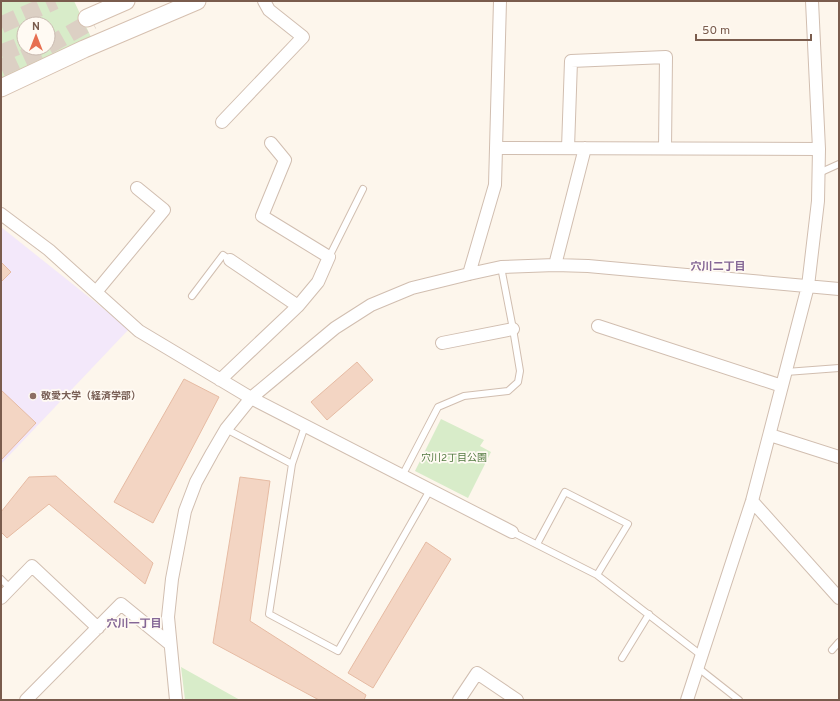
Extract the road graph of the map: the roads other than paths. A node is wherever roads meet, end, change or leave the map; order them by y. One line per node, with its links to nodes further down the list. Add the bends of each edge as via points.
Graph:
1 (197, 1): 7 (street)
2 (264, 1): 8 (street, via 269,10 303,37)
3 (500, 1): 10 (street)
4 (812, 1): 14 (street)
5 (124, 2): 6 (street)
6 (89, 19)
7 (1, 88)
8 (222, 122)
9 (271, 143): 20 (street, via 286,160 262,216)
10 (496, 148): 11 (street); 24 (street, via 495,185)
11 (568, 148): 12 (street); 13 (street, via 571,60 666,57)
12 (585, 148): 13 (street); 22 (street)
13 (665, 148): 14 (street)
14 (819, 148): 16 (street)
15 (839, 164): 16 (lane)
16 (819, 173): 25 (street)
17 (137, 188): 27 (street, via 164,210)
18 (362, 189): 20 (lane)
19 (1, 214): 27 (street, via 49,250)
20 (329, 257): 29 (street, via 318,282)
21 (230, 260): 28 (lane, via 223,255); 29 (street)
22 (555, 265): 23 (street); 25 (street)
23 (501, 267): 24 (street); 31 (lane)
24 (469, 274): 37 (street, via 412,288 372,305 335,328)
25 (808, 286): 26 (street); 34 (street)
26 (839, 290)
27 (96, 292): 35 (street, via 139,331)
28 (192, 296)
29 (298, 306): 35 (street)
30 (598, 326): 36 (street)
31 (513, 329): 32 (street); 43 (lane, via 520,371 518,382 508,391 464,396 438,407)
32 (442, 343)
33 (839, 368): 34 (lane)
34 (786, 372): 36 (street)
35 (220, 380): 37 (street)
36 (782, 386): 40 (street)
37 (251, 398): 38 (street); 39 (street)
38 (305, 426): 42 (lane); 43 (street)
39 (226, 429): 42 (lane); 56 (street, via 196,482 186,511 172,579 168,617)
40 (770, 435): 41 (street); 45 (street)
41 (839, 457)
42 (292, 464): 44 (lane, via 269,614 338,651)
43 (402, 476): 44 (street)
44 (430, 490): 46 (street)
45 (752, 501): 52 (street); 58 (street)
46 (512, 532): 47 (lane)
47 (537, 544): 48 (lane); 48 (lane, via 565,492 628,524)
48 (597, 575): 53 (lane)
49 (1, 580): 50 (lane)
50 (10, 588): 51 (street); 54 (street, via 32,566)
51 (1, 598)
52 (839, 598)
53 (648, 614): 58 (lane); 59 (lane)
54 (98, 628): 56 (street, via 121,604); 62 (street)
55 (839, 642): 57 (lane)
56 (170, 644): 61 (street)
57 (832, 650)
58 (701, 655): 60 (street)
59 (622, 658)
60 (697, 667): 66 (street); 67 (lane)
61 (175, 695): 63 (street)
62 (26, 700)
63 (165, 700)
64 (459, 700): 65 (street, via 477,673)
65 (517, 700)
66 (687, 700)
67 (740, 700)

